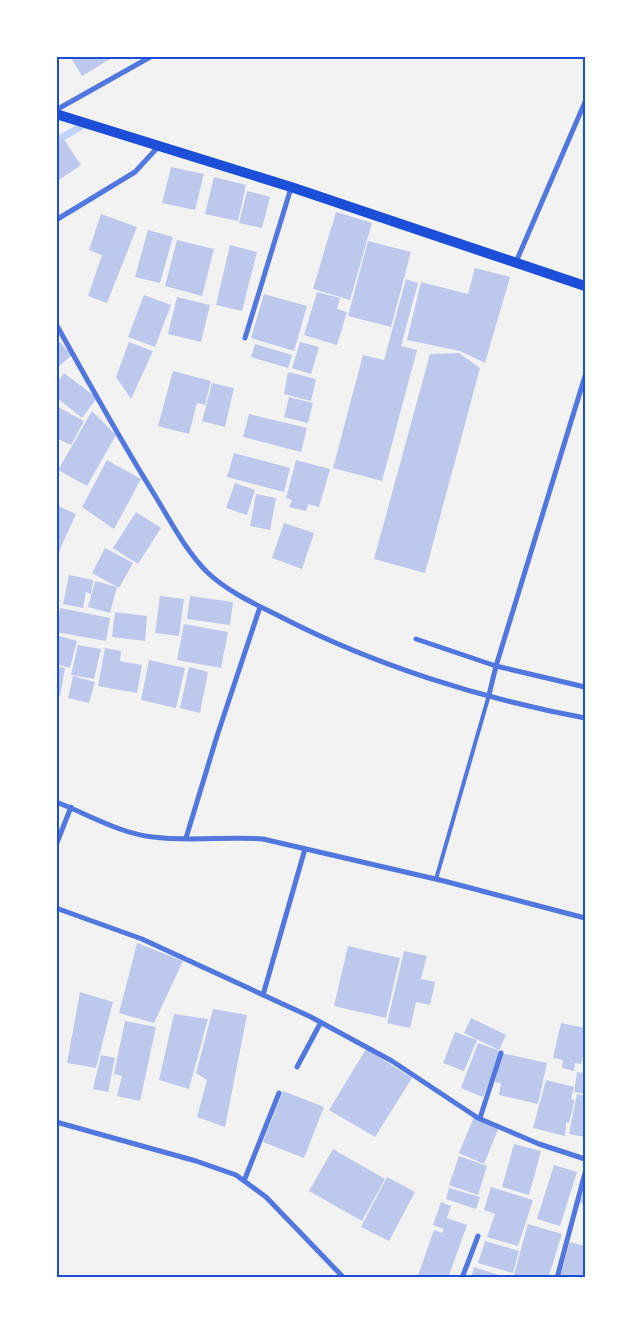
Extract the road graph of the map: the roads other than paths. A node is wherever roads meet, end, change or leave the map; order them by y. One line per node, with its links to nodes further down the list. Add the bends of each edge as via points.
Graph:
1 (152, 56): 3 (street)
2 (585, 102): 8 (street)
3 (56, 110)
4 (56, 114): 5 (main road)
5 (160, 145): 6 (main road); 7 (street, via 135,172)
6 (292, 187): 8 (main road); 11 (street)
7 (56, 220)
8 (516, 262): 9 (main road)
9 (585, 286)
10 (56, 324): 13 (street, via 114,429 177,532 207,571 235,594)
11 (245, 338)
12 (585, 376): 15 (street)
13 (260, 607): 17 (street, via 312,633 394,666); 21 (street)
14 (416, 640): 15 (street)
15 (495, 669): 16 (street); 17 (street)
16 (585, 687)
17 (490, 695): 18 (street); 24 (lane)
18 (585, 718)
19 (56, 802): 20 (street)
20 (70, 807): 21 (street, via 126,832 153,838); 22 (street)
21 (186, 838): 23 (street, via 263,839)
22 (56, 845)
23 (304, 849): 24 (street); 27 (street)
24 (436, 879): 26 (street)
25 (56, 908): 27 (street, via 142,939)
26 (585, 918)
27 (263, 995): 28 (street)
28 (321, 1022): 30 (street); 32 (street, via 392,1060)
29 (501, 1053): 32 (street)
30 (297, 1067)
31 (279, 1093): 36 (street)
32 (480, 1118): 34 (street, via 539,1144)
33 (56, 1122): 36 (street, via 196,1161)
34 (585, 1159)
35 (585, 1173): 40 (street)
36 (244, 1181): 38 (street, via 266,1197)
37 (478, 1236): 39 (street)
38 (344, 1278)
39 (462, 1278)
40 (557, 1278)

